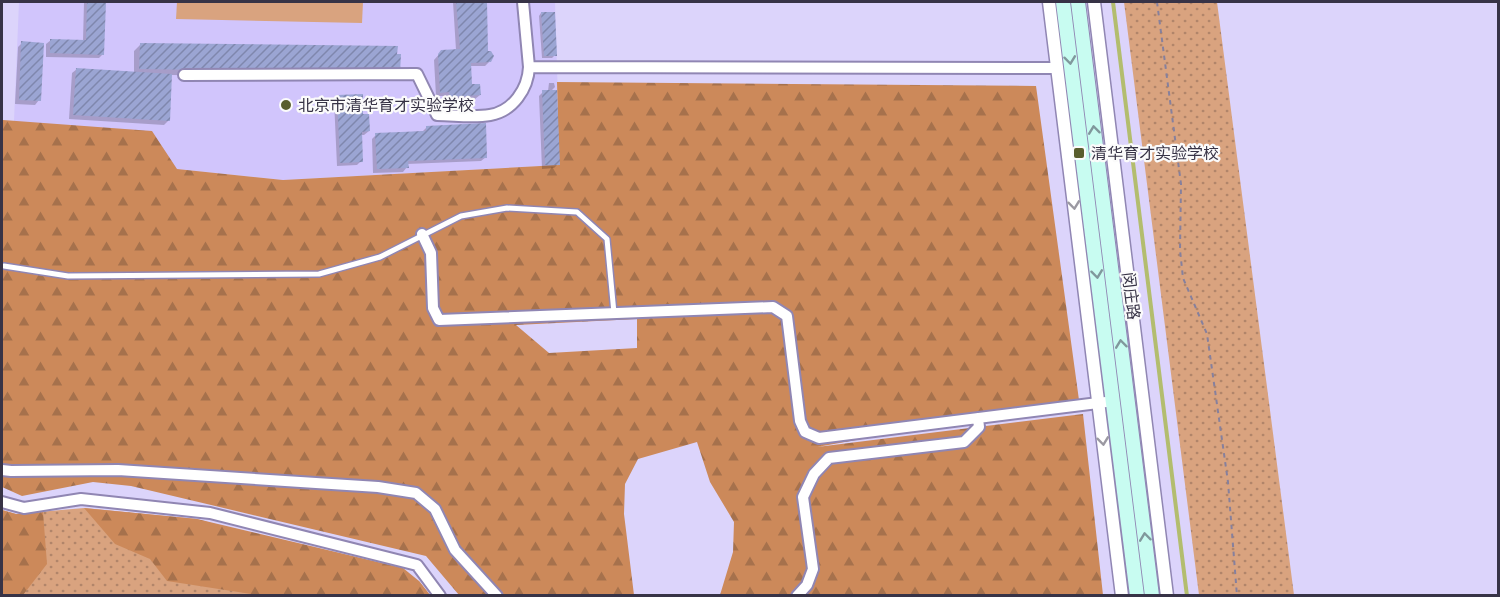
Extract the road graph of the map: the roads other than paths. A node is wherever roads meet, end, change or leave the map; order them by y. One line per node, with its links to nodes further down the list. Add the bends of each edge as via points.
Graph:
1 (523, 2): 6 (street)
2 (1049, 2): 7 (street, 闵庄路)
3 (1063, 2): 12 (main road, 闵庄路, one-way to 12)
4 (1078, 2): 21 (main road, 闵庄路, one-way to 4)
5 (1094, 2): 22 (street, 闵庄路)
6 (529, 67): 7 (street); 8 (street, via 528,80 516,100 485,116 437,115 417,74)
7 (1057, 68): 12 (street, 闵庄路, one-way to 12)
8 (184, 75)
9 (422, 234): 10 (lane, via 380,257 319,274 68,276); 11 (street, via 432,253 433,308 439,320); 11 (lane, via 461,216 507,208 577,212 607,239)
10 (4, 266)
11 (614, 313): 13 (street, via 774,307 787,316 800,422 805,432 819,438)
12 (1106, 402): 13 (street); 19 (street, 闵庄路, one-way to 19); 20 (main road, 闵庄路)
13 (978, 418): 18 (street, via 978,427 964,442 829,458 813,474 803,497 813,569)
14 (2, 470): 17 (street, via 118,470 378,487 416,494 435,509 454,550)
15 (2, 502): 16 (street, via 24,508 81,499 210,513 417,565)
16 (440, 596)
17 (497, 596)
18 (797, 596)
19 (1122, 596)
20 (1137, 596)
21 (1152, 596)
22 (1167, 596)

